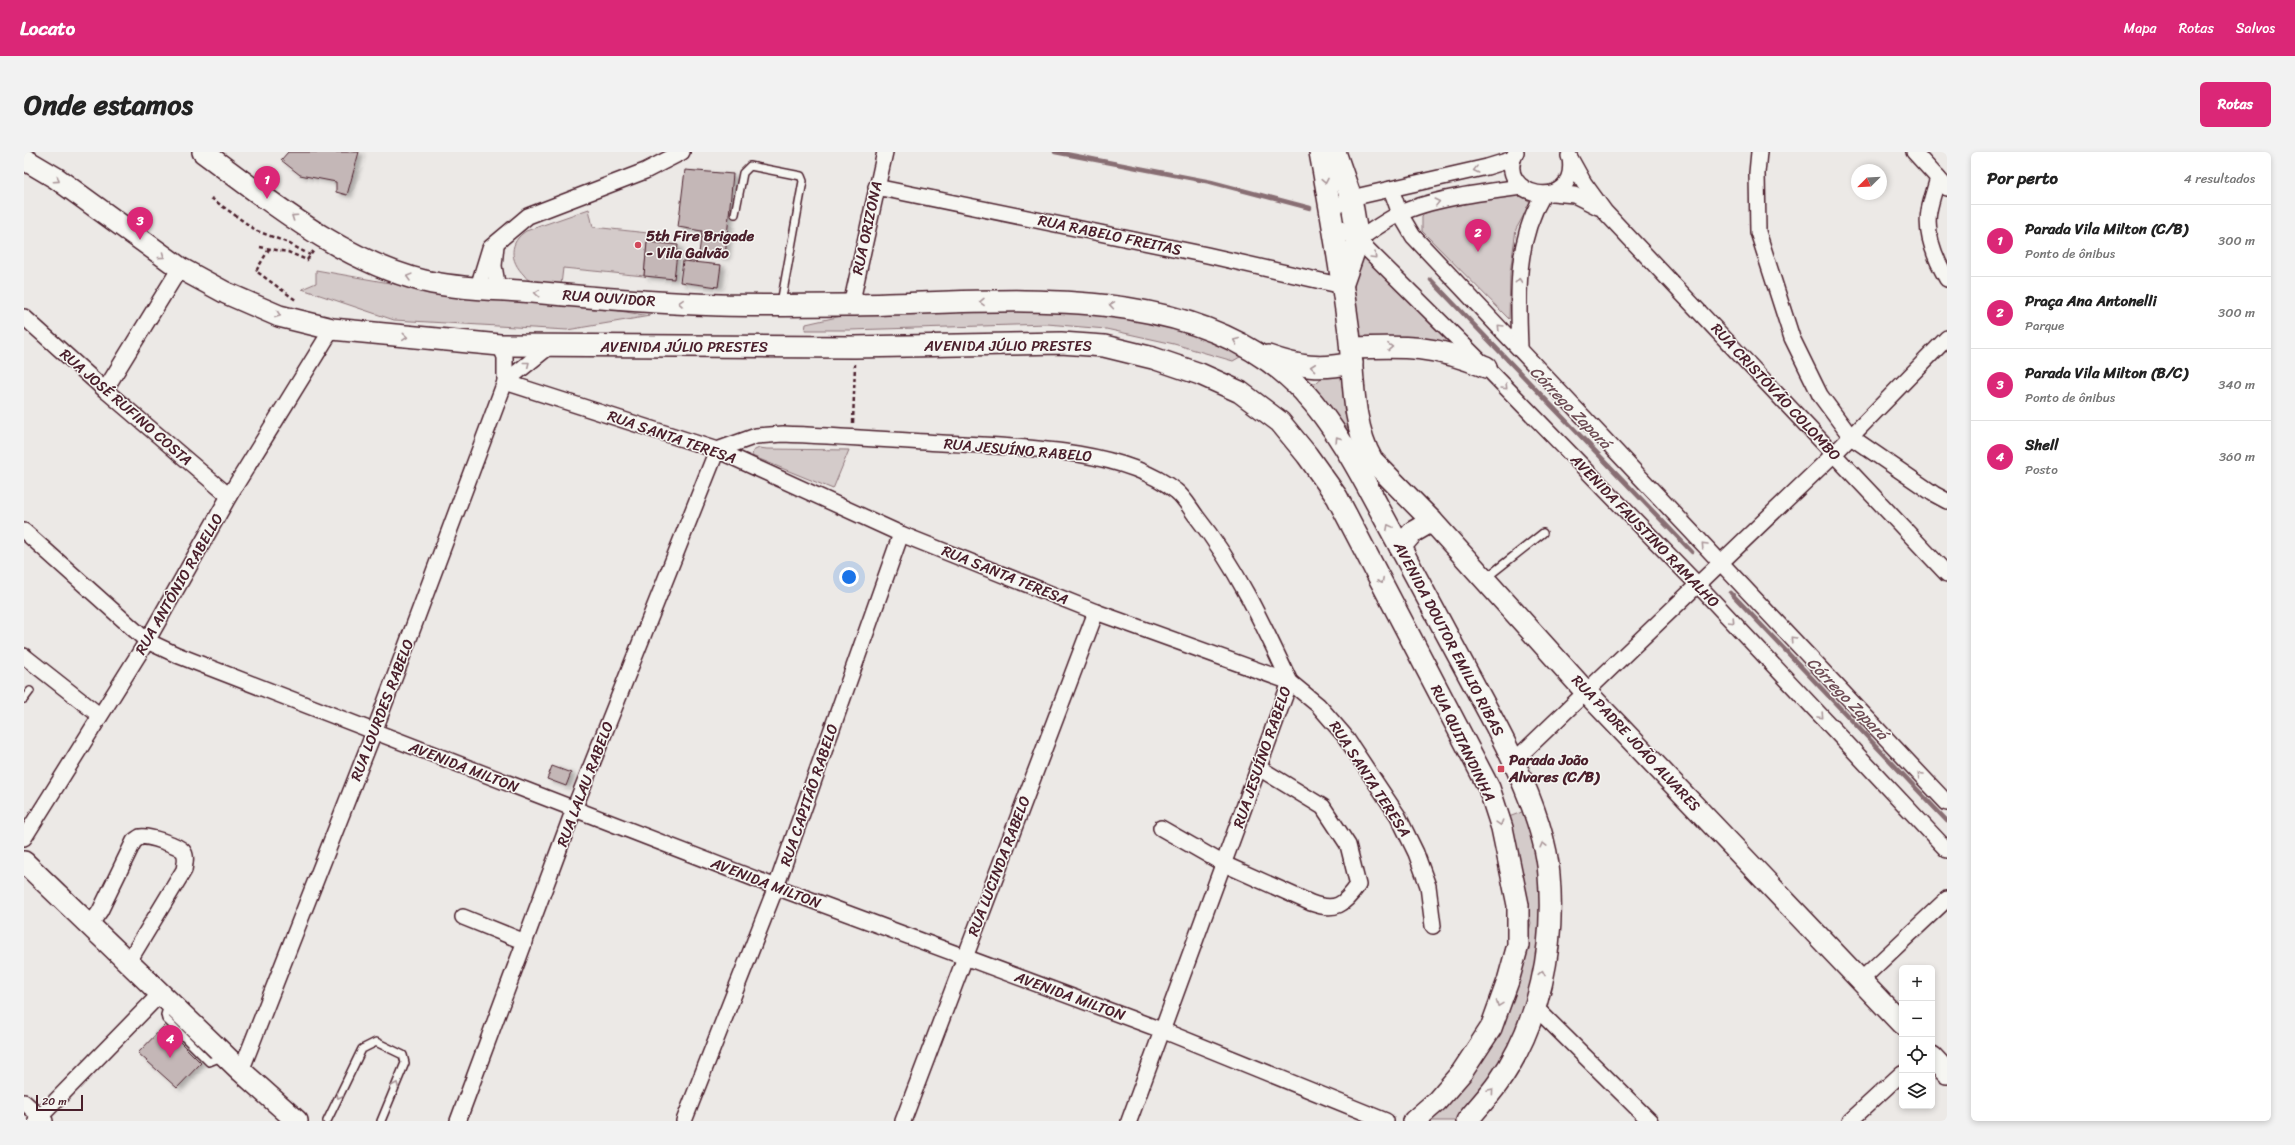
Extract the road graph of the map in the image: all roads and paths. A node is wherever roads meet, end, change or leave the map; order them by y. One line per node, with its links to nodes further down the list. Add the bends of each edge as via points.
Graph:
1 (202, 152): 22 (main road, RUA OUVIDOR, one-way to 1)
2 (682, 152): 24 (street, via 645,171 528,216)
3 (884, 152): 12 (street, RUA ORIZONA)
4 (1320, 152): 21 (main road, AVENIDA DOUTOR EMILIO RIBAS, one-way to 21)
5 (1335, 152): 17 (main road, AVENIDA DOUTOR EMILIO RIBAS)
6 (1759, 152): 47 (street, via 1758,232 1772,281 1792,338 1820,395)
7 (1914, 152): 11 (street)
8 (1568, 154): 15 (street, via 1571,167 1568,178 1562,187); 18 (street, RUA CRISTÓVÃO COLOMBO, via 1584,183)
9 (1515, 156): 13 (street, via 1513,169); 14 (street, one-way to 14, via 1492,166)
10 (24, 159): 28 (main road, AVENIDA JÚLIO PRESTES, one-way to 28, via 56,178)
11 (1943, 183): 29 (street, via 1929,212 1933,247)
12 (876, 186): 30 (street, RUA RABELO FREITAS); 34 (street, RUA ORIZONA)
13 (1522, 187): 15 (street, RUA CRISTÓVÃO COLOMBO, via 1532,193); 20 (street, one-way to 13, via 1454,198)
14 (1391, 190): 17 (street); 20 (street)
15 (1548, 194): 18 (street, RUA CRISTÓVÃO COLOMBO, via 1574,195); 41 (street, one-way to 15, via 1518,283 1521,260 1529,222)
16 (211, 198): 27 (path, via 258,231)
17 (1351, 198): 21 (street); 23 (main road, AVENIDA DOUTOR EMILIO RIBAS)
18 (1605, 212): 50 (street, RUA CRISTÓVÃO COLOMBO)
19 (735, 214): 33 (lane, via 743,173 750,166 801,176 803,181)
20 (1400, 214): 23 (street); 41 (street, one-way to 20, via 1413,236)
21 (1332, 216): 23 (street, AVENIDA FAUSTINO RAMALHO); 30 (main road, AVENIDA DOUTOR EMILIO RIBAS)
22 (324, 237): 27 (path); 31 (main road, RUA OUVIDOR, one-way to 22, via 431,283 387,271 342,250)
23 (1358, 240): 30 (main road, AVENIDA DOUTOR EMILIO RIBAS); 44 (street, AVENIDA FAUSTINO RAMALHO, one-way to 44)
24 (496, 242): 31 (street, via 494,266); 31 (street, via 486,256)
25 (260, 247): 26 (path)
26 (269, 249): 27 (path, via 288,252 307,260); 32 (path, via 256,271 300,303)
27 (310, 255)
28 (180, 268): 36 (main road, AVENIDA JÚLIO PRESTES, one-way to 36, via 226,293 279,316); 46 (street)
29 (1947, 279)
30 (1343, 286): 43 (main road, AVENIDA DOUTOR EMILIO RIBAS)
31 (488, 288): 33 (main road, RUA OUVIDOR, one-way to 31, via 720,305)
32 (292, 305)
33 (781, 305): 34 (main road)
34 (851, 305): 42 (main road, one-way to 34, via 1241,343 1175,316 1107,304 1033,301)
35 (24, 317): 46 (street, RUA JOSÉ RUFINO COSTA)
36 (332, 329): 38 (main road, AVENIDA JÚLIO PRESTES, one-way to 38); 52 (street, RUA ANTÔNIO RABELLO)
37 (1947, 338): 47 (street)
38 (500, 346): 39 (main road, AVENIDA JÚLIO PRESTES); 45 (street, RUA LOURDES RABELO, via 505,363)
39 (550, 346): 40 (main road, AVENIDA JÚLIO PRESTES); 45 (street, one-way to 39)
40 (855, 347): 48 (path); 53 (main road, AVENIDA JÚLIO PRESTES, via 1061,343 1104,346 1153,358 1200,374 1240,392 1280,422)
41 (1520, 348): 60 (street, one-way to 41)
42 (1257, 353): 43 (main road, one-way to 42, via 1319,368); 51 (main road, one-way to 42, via 1330,427 1302,390)
43 (1351, 355): 44 (main road, one-way to 44, via 1402,346 1427,348 1462,356); 51 (main road, AVENIDA DOUTOR EMILIO RIBAS)
44 (1486, 367): 63 (street, AVENIDA FAUSTINO RAMALHO, one-way to 63)
45 (504, 382): 49 (street, RUA SANTA TERESA); 72 (street, RUA LOURDES RABELO)
46 (105, 390): 52 (street, RUA JOSÉ RUFINO COSTA)
47 (1851, 436): 50 (street); 54 (street)
48 (852, 437): 49 (street, RUA JESUÍNO RABELO, via 782,434 756,436); 67 (street, RUA JESUÍNO RABELO, via 983,445 1092,456 1124,465 1153,478 1177,492 1211,534 1251,599)
49 (717, 450): 58 (street, RUA SANTA TERESA); 76 (street, RUA LALAU RABELO)
50 (1835, 453): 60 (street); 61 (street, RUA CRISTÓVÃO COLOMBO)
51 (1366, 466): 53 (main road); 55 (main road, RUA PADRE JOÃO ALVARES); 59 (main road, AVENIDA DOUTOR EMILIO RIBAS, one-way to 51)
52 (229, 496): 65 (street, RUA ANTÔNIO RABELLO)
53 (1337, 497): 109 (main road, RUA QUITANDINHA, one-way to 109, via 1489,788 1502,828 1518,905 1518,945 1491,1028 1462,1072 1437,1101)
54 (1947, 501)
55 (1432, 521): 59 (main road, via 1414,532); 62 (main road, RUA PADRE JOÃO ALVARES)
56 (24, 531): 65 (street)
57 (1543, 533): 62 (lane)
58 (901, 534): 64 (street, RUA SANTA TERESA); 82 (street, RUA CAPITÃO RABELO)
59 (1400, 547): 73 (main road, AVENIDA DOUTOR EMILIO RIBAS)
60 (1720, 562): 63 (street); 75 (street, one-way to 60)
61 (1947, 574)
62 (1484, 580): 69 (main road, RUA PADRE JOÃO ALVARES)
63 (1698, 585): 69 (street); 79 (street, AVENIDA FAUSTINO RAMALHO, one-way to 79)
64 (1096, 612): 67 (street, RUA SANTA TERESA); 88 (street, RUA LUCINDA RABELO)
65 (147, 642): 71 (street, RUA ANTÔNIO RABELLO); 72 (street, AVENIDA MILTON)
66 (24, 656): 71 (street)
67 (1290, 682): 74 (street, RUA JESUÍNO RABELO); 86 (street, RUA SANTA TERESA, via 1318,705 1344,735 1398,816 1428,886)
68 (30, 691): 70 (lane)
69 (1586, 692): 73 (street); 90 (main road, RUA PADRE JOÃO ALVARES)
70 (24, 699)
71 (100, 715): 78 (street, RUA ANTÔNIO RABELLO)
72 (374, 732): 76 (street, AVENIDA MILTON); 96 (street, RUA LOURDES RABELO)
73 (1514, 760): 92 (main road, AVENIDA DOUTOR EMILIO RIBAS, one-way to 73, via 1547,948 1550,871 1536,819)
74 (1259, 768): 81 (street, RUA JESUÍNO RABELO); 81 (street, via 1323,806 1348,845 1358,885 1347,902 1326,908)
75 (1947, 803)
76 (574, 809): 82 (street, AVENIDA MILTON); 87 (street, RUA LALAU RABELO)
77 (1160, 828): 81 (street)
78 (24, 838)
79 (1947, 850)
80 (24, 862): 85 (main road)
81 (1224, 864): 94 (street, RUA JESUÍNO RABELO)
82 (776, 887): 88 (street, AVENIDA MILTON); 105 (street, RUA CAPITÃO RABELO)
83 (1947, 899): 90 (street)
84 (463, 917): 87 (street)
85 (90, 925): 89 (main road); 89 (street, via 100,911 134,841 140,837 148,837 178,847 186,859 184,870)
86 (1433, 926)
87 (525, 942): 104 (street, RUA LALAU RABELO)
88 (965, 957): 94 (street, AVENIDA MILTON); 106 (street, RUA LUCINDA RABELO)
89 (129, 961): 91 (main road)
90 (1861, 980): 93 (main road, RUA PADRE JOÃO ALVARES)
91 (166, 997): 96 (main road); 100 (street)
92 (1536, 1008): 110 (main road, AVENIDA DOUTOR EMILIO RIBAS, one-way to 92, via 1499,1082 1522,1042); 111 (street)
93 (1899, 1021)
94 (1164, 1031): 107 (street, RUA JESUÍNO RABELO); 108 (street, AVENIDA MILTON)
95 (1935, 1060): 97 (main road)
96 (241, 1071): 101 (main road)
97 (1947, 1073)
98 (1899, 1076): 112 (street)
99 (24, 1102): 100 (street)
100 (40, 1120)
101 (297, 1121)
102 (327, 1121): 103 (lane, one-way to 102, via 405,1063 403,1055 376,1042 362,1050)
103 (380, 1121)
104 (458, 1121)
105 (684, 1121)
106 (903, 1121)
107 (1129, 1121)
108 (1386, 1121)
109 (1414, 1121)
110 (1467, 1121)
111 (1650, 1121)
112 (1850, 1121)

